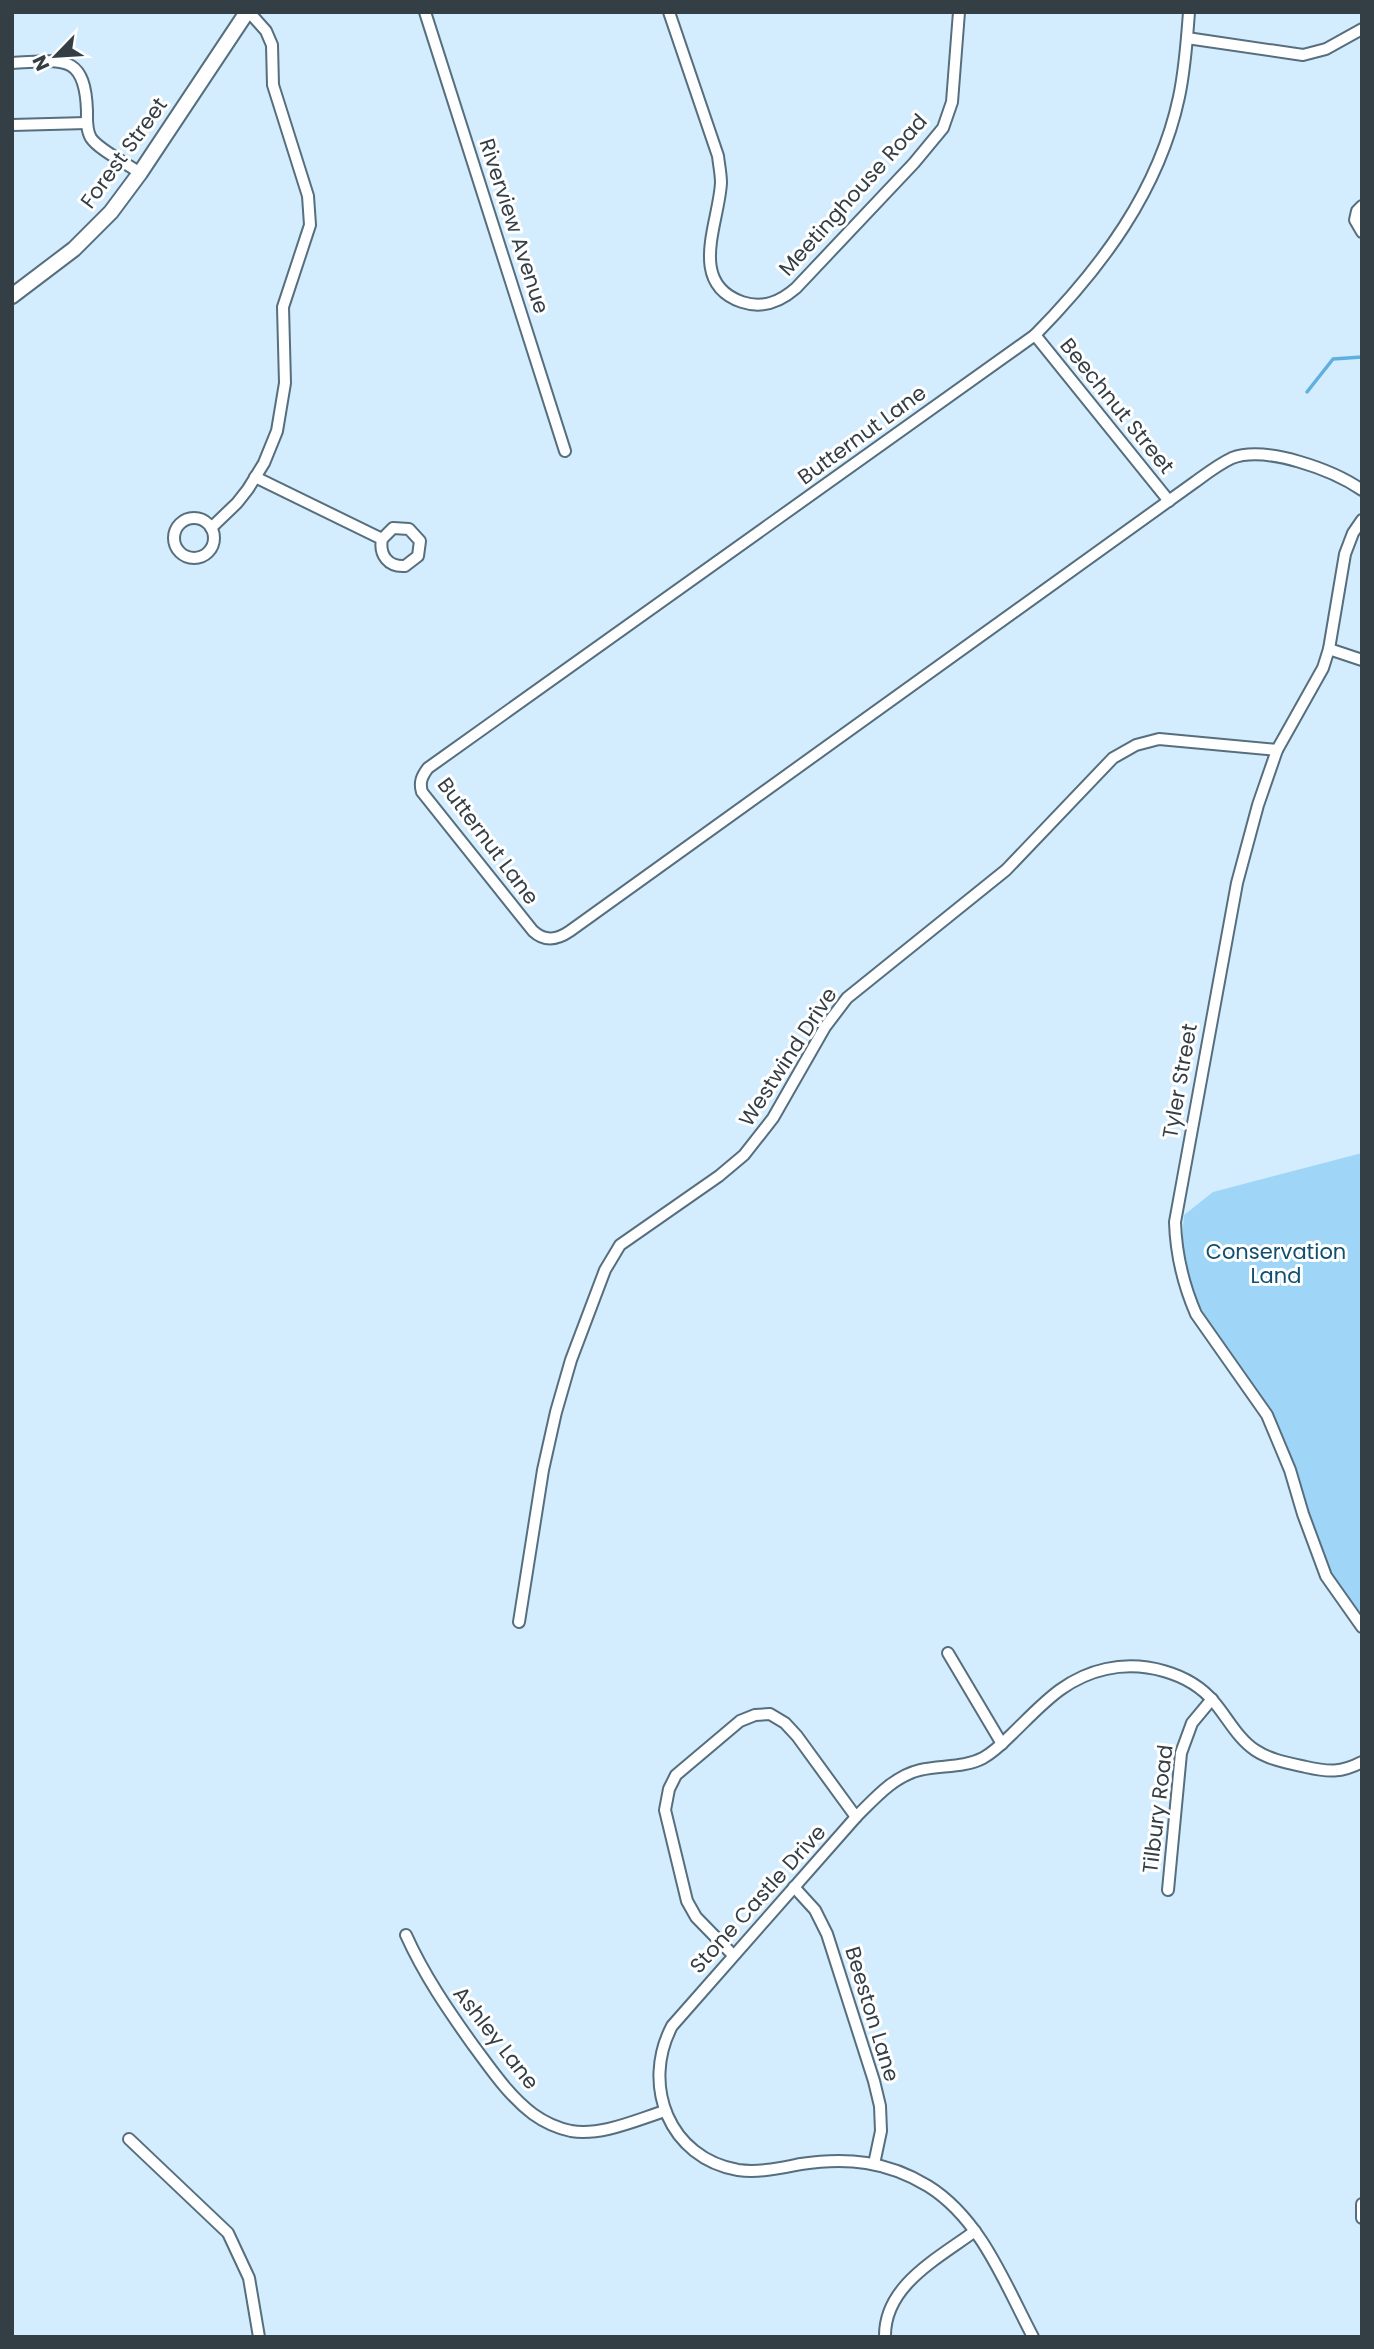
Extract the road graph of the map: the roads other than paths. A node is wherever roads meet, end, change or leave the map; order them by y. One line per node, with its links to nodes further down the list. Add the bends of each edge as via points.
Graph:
1 (248, 12): 11 (street, Forest Street); 17 (street, via 272,45 273,85 311,215 283,307 281,413 272,446)
2 (425, 12): 16 (street, Riverview Avenue)
3 (669, 12): 4 (street, Meetinghouse Road, via 718,156 721,180 709,250 712,271 730,297 760,306 796,288 943,128 952,102)
4 (959, 12)
5 (1189, 12): 7 (street, Butternut Lane)
6 (1362, 29): 7 (street, via 1326,49 1303,55)
7 (1187, 38): 15 (street, Butternut Lane, via 1180,96 1146,187 1110,249)
8 (12, 63): 9 (street, via 60,62 74,68 86,85)
9 (88, 123): 10 (street); 11 (street, via 95,142)
10 (12, 125)
11 (140, 173): 14 (street, Forest Street, via 94,230)
12 (1362, 206): 13 (street, via 1355,220)
13 (1362, 232)
14 (12, 296)
15 (1035, 335): 19 (street, Beechnut Street); 19 (street, Butternut Lane, via 424,773 420,784 426,797 533,931 544,939 570,931)
16 (565, 452)
17 (256, 477): 21 (street); 22 (street)
18 (1362, 490): 19 (street, Butternut Lane, via 1329,472 1271,456 1248,455 1231,458)
19 (1169, 501)
20 (1362, 520): 23 (street, Tyler Street, via 1345,554)
21 (211, 528)
22 (382, 539)
23 (1329, 649): 24 (street); 25 (street, Tyler Street)
24 (1362, 660)
25 (1277, 750): 26 (street, Westwind Drive, via 1159,738 1136,744 1113,758 1006,870 847,998 825,1027 773,1118 744,1155 620,1245 605,1270 559,1402); 27 (street, Tyler Street, via 1237,883 1176,1211 1176,1248 1196,1314 1267,1415 1326,1576)
26 (519, 1622)
27 (1362, 1627)
28 (948, 1653): 30 (street)
29 (1212, 1699): 30 (street, Stone Castle Drive, via 1168,1672 1135,1666 1107,1668 1059,1689); 31 (street, Stone Castle Drive, via 1248,1744 1269,1758 1330,1772); 34 (street, Tilbury Road, via 1192,1723 1181,1754)
30 (1002, 1744): 32 (street, Stone Castle Drive, via 976,1761 906,1774)
31 (1362, 1762)
32 (856, 1817): 33 (street, Stone Castle Drive); 36 (street, via 797,1736 771,1714 740,1721 676,1775 665,1810 687,1901 696,1917)
33 (794, 1887): 36 (street, Stone Castle Drive); 39 (street, Beeston Lane, via 815,1909 827,1934 874,2081 881,2131)
34 (1168, 1890)
35 (406, 1936): 37 (street, Ashley Lane, via 453,2016 495,2074 532,2114 573,2131 598,2131)
36 (733, 1955): 37 (street, Stone Castle Drive, via 667,2036 659,2079)
37 (665, 2111): 39 (street, Stone Castle Drive, via 690,2147 729,2168 761,2171 836,2159)
38 (129, 2139): 43 (street, via 228,2233 249,2278)
39 (874, 2164): 42 (street, Stone Castle Drive, via 946,2198)
40 (1362, 2204): 41 (street)
41 (1362, 2218)
42 (975, 2231): 44 (street, via 900,2290 887,2315); 45 (street, Stone Castle Drive)
43 (259, 2337)
44 (885, 2337)
45 (1033, 2337)

